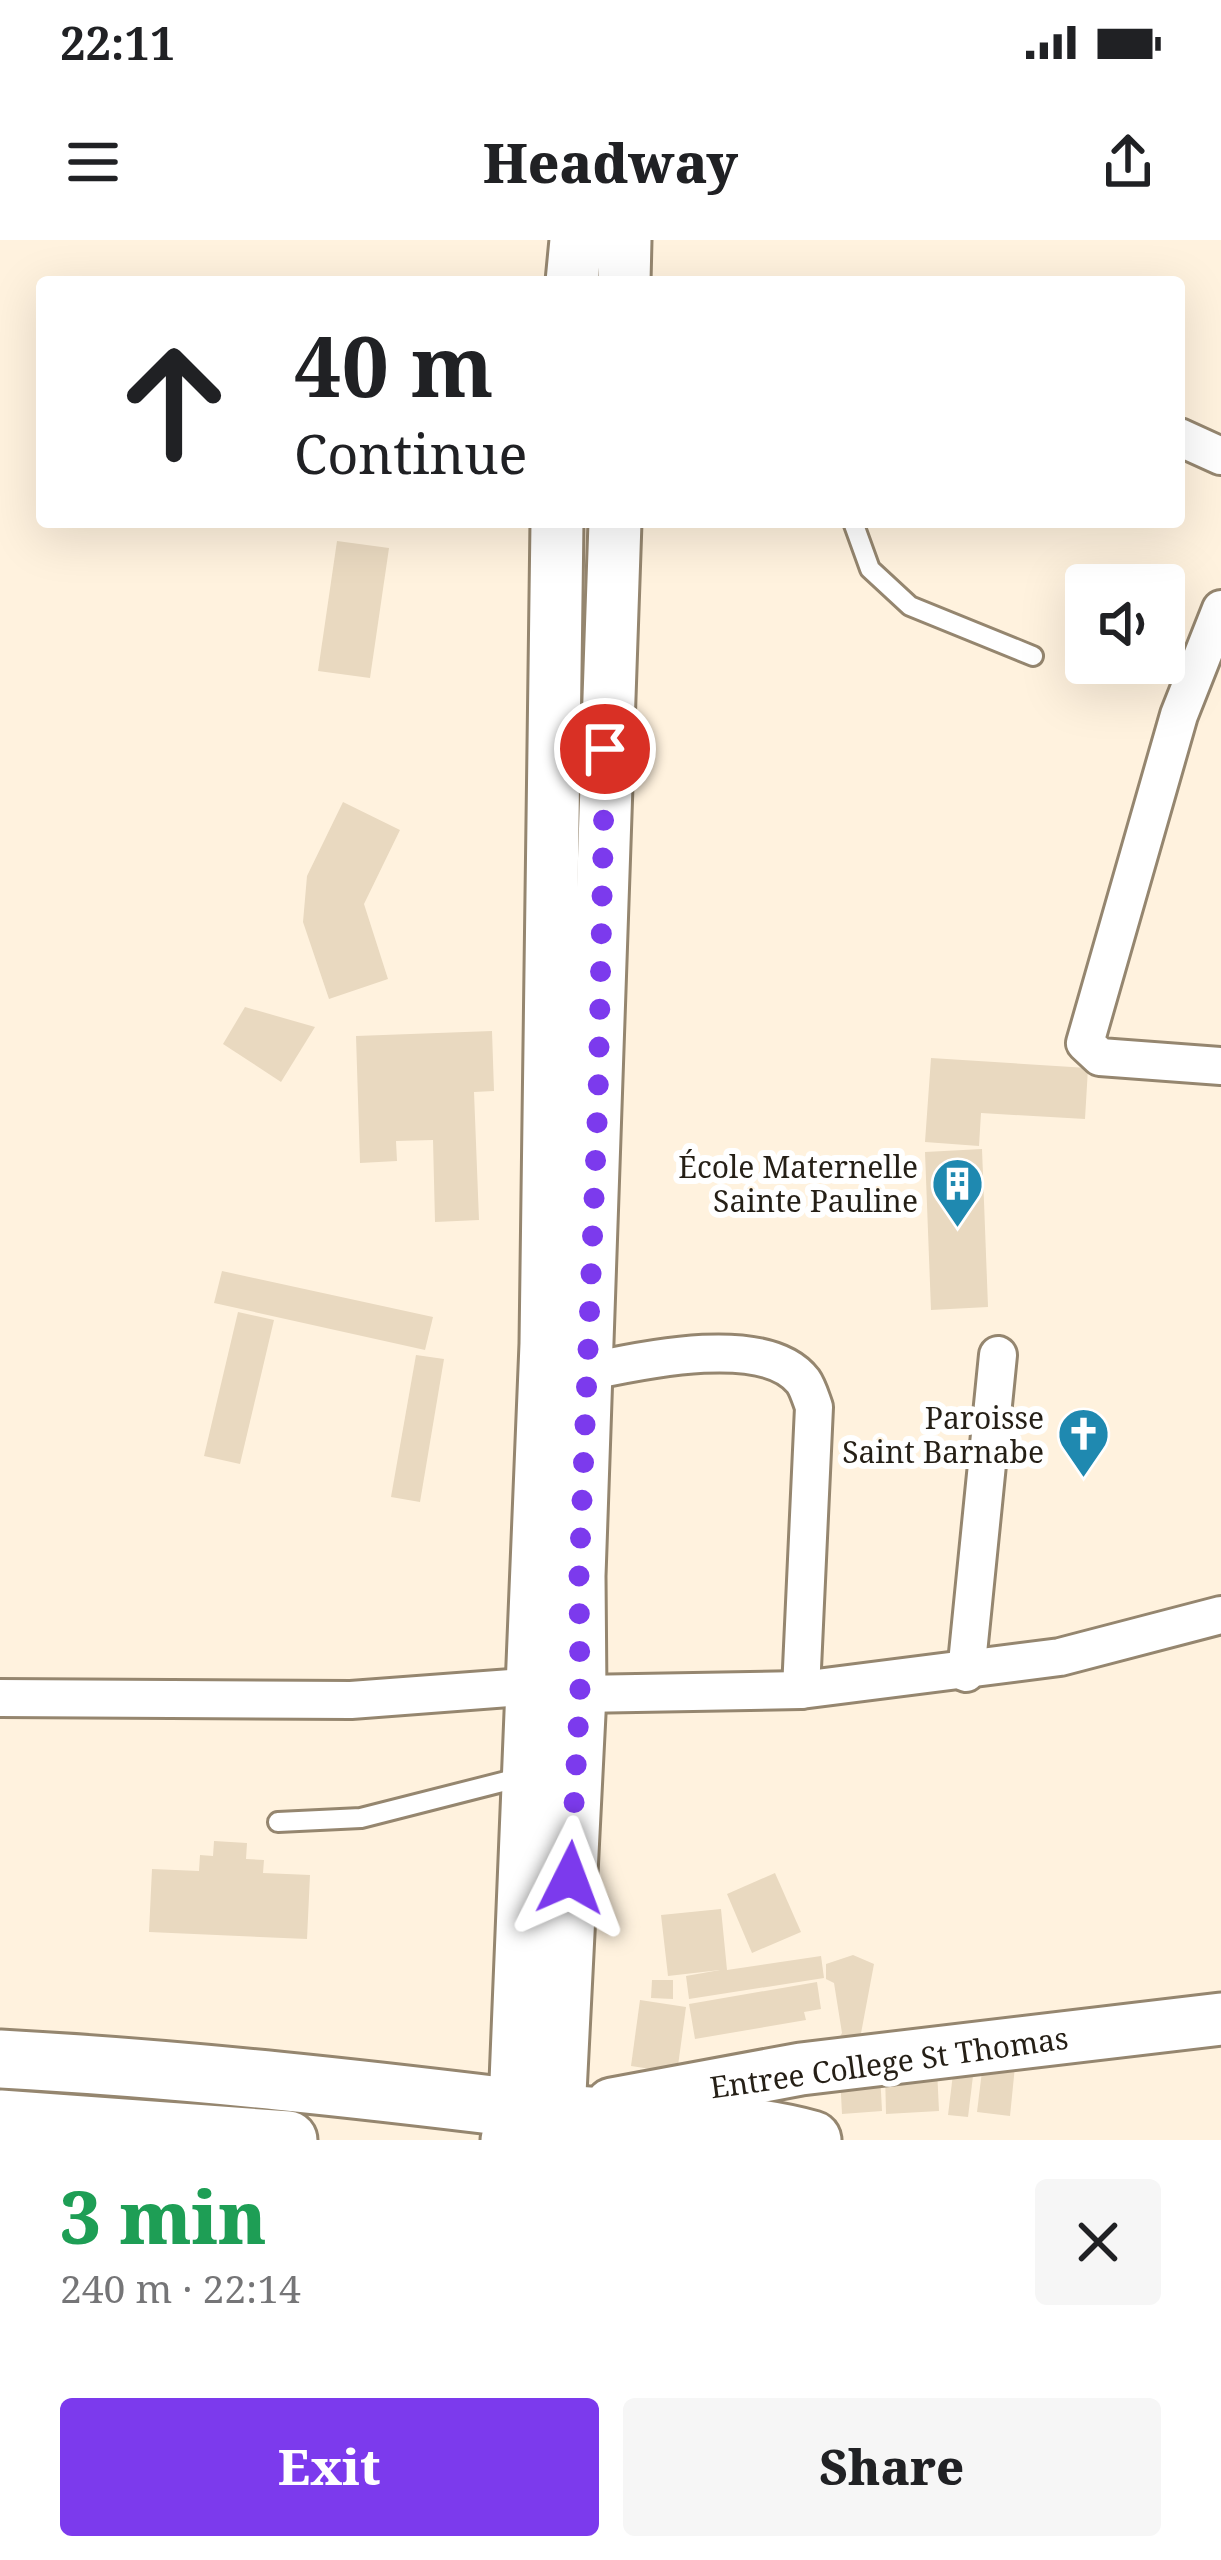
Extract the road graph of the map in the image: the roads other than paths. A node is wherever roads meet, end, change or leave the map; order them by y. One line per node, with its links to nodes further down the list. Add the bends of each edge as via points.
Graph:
1 (576, 240): 3 (street)
2 (626, 240): 4 (street)
3 (573, 276)
4 (624, 276)
5 (1185, 440): 6 (street)
6 (1221, 456)
7 (557, 528): 17 (street, via 546,1344)
8 (615, 528): 14 (street)
9 (855, 528): 11 (lane, via 869,569 910,606)
10 (1221, 610): 12 (street, via 1179,715 1085,1042 1100,1057)
11 (1033, 656)
12 (1221, 1066)
13 (998, 1355): 16 (street)
14 (587, 1372): 17 (street, via 579,1576); 18 (street, via 716,1352 778,1363 803,1380 814,1407)
15 (1221, 1615): 16 (street)
16 (966, 1672): 18 (street)
17 (558, 1690): 18 (street); 19 (street, via 351,1700); 20 (street); 25 (street)
18 (801, 1690)
19 (0, 1698)
20 (531, 1774): 21 (lane, via 361,1818); 25 (street)
21 (278, 1822)
22 (1221, 2019): 25 (street, Entree College St Thomas, via 801,2068)
23 (0, 2059): 25 (main road, via 94,2064)
24 (0, 2119): 26 (main road)
25 (533, 2125): 27 (main road, via 765,2127)
26 (288, 2140)
27 (812, 2140)

